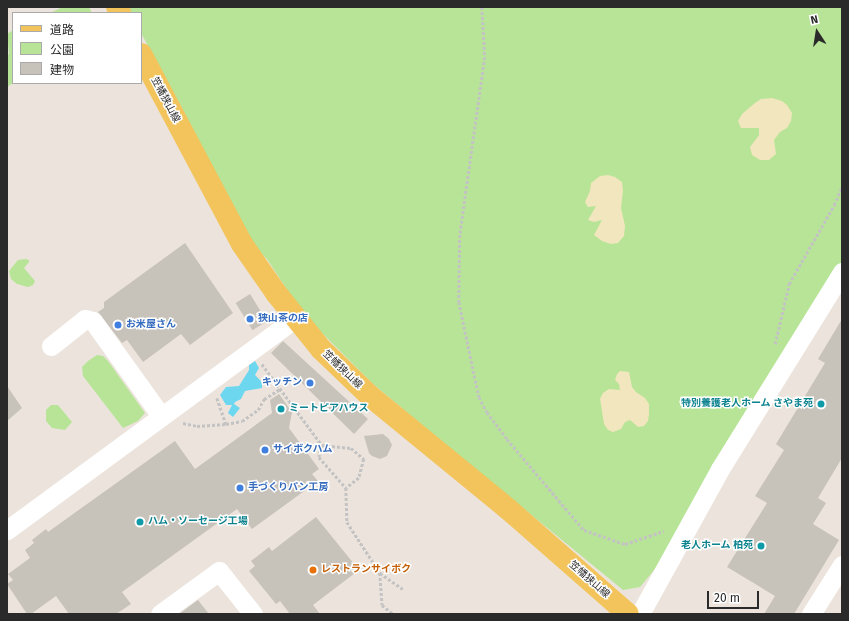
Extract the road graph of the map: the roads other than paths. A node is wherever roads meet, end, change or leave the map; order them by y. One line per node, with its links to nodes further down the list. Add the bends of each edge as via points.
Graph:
1 (142, 56): 3 (main road, 笠幡狭山線, via 242,244)
2 (842, 272): 11 (street, via 720,469)
3 (296, 318): 5 (street); 10 (main road, 笠幡狭山線, via 321,349 370,396 508,509)
4 (51, 346): 5 (street, via 85,320 93,321)
5 (166, 413): 6 (street)
6 (7, 530)
7 (842, 565): 12 (street)
8 (160, 614): 9 (street, via 219,571)
9 (253, 614)
10 (628, 614)
11 (640, 614)
12 (811, 614)

